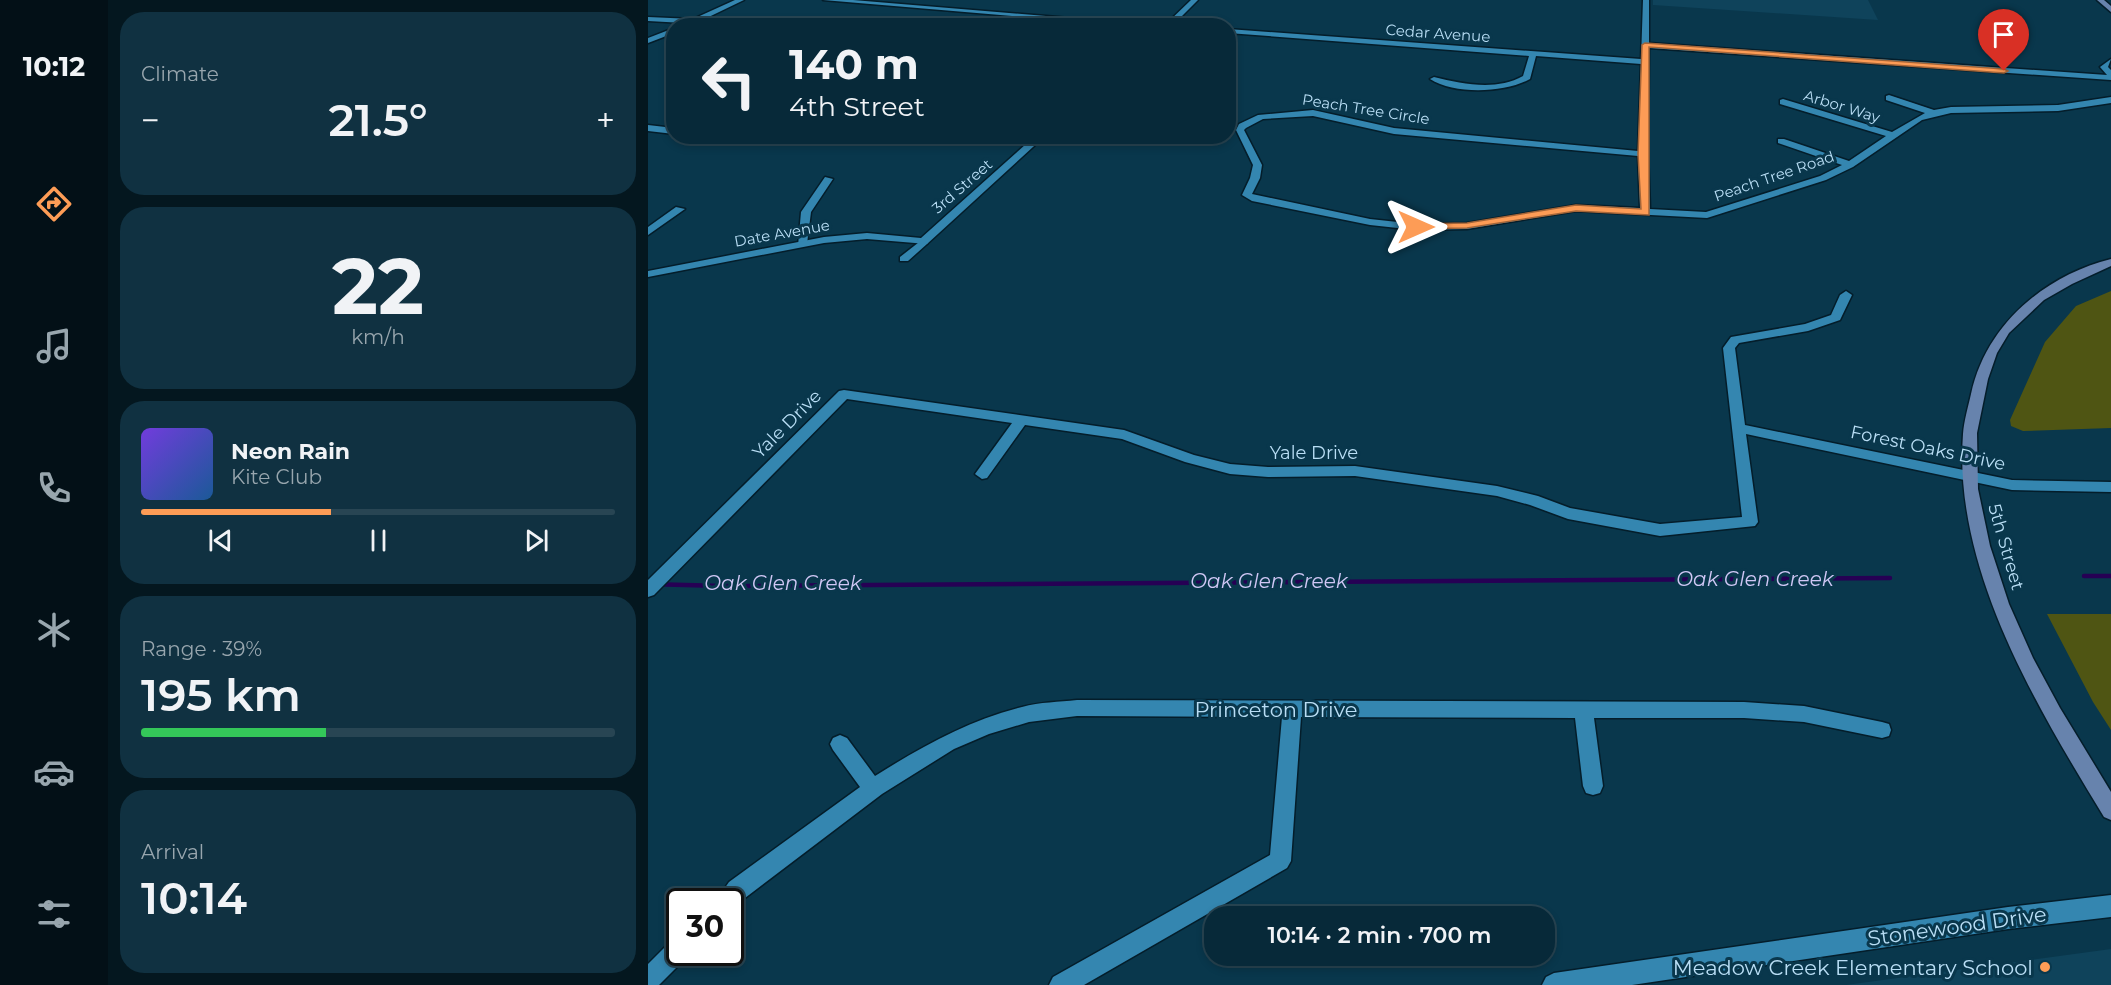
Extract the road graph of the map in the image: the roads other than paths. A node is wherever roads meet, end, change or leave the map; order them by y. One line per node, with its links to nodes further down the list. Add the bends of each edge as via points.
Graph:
1 (741, 0): 10 (street)
2 (826, 0): 7 (street)
3 (922, 0): 8 (street)
4 (1195, 0): 12 (street)
5 (1646, 0): 18 (street)
6 (2100, 0): 9 (main road)
7 (842, 1): 8 (street)
8 (911, 6): 11 (street)
9 (2111, 10)
10 (700, 18)
11 (1063, 18)
12 (1174, 18)
13 (648, 19): 14 (street)
14 (666, 20)
15 (1236, 31): 20 (street, Cedar Avenue)
16 (666, 33): 17 (street)
17 (648, 41)
18 (1645, 45): 19 (street); 21 (street)
19 (1723, 50): 23 (street); 24 (street)
20 (1533, 54): 21 (street, Cedar Avenue); 25 (street, via 1527,78 1511,85 1471,86)
21 (1645, 62): 35 (street)
22 (2111, 62): 24 (street, via 2104,67)
23 (1725, 63)
24 (2111, 77)
25 (1434, 79)
26 (1888, 99): 29 (street, Peach Tree Road)
27 (2111, 100): 29 (street, Peach Tree Road, via 2058,108)
28 (1783, 102): 32 (street, Arbor Way)
29 (1934, 113): 32 (street, Peach Tree Road)
30 (648, 129): 31 (street)
31 (666, 130)
32 (1892, 135): 36 (street, Peach Tree Road)
33 (1781, 141): 36 (street)
34 (1032, 144): 41 (street, 3rd Street)
35 (1643, 154): 39 (street); 39 (street, Peach Tree Circle, via 1394,131 1313,113 1261,117 1240,130 1258,162 1247,195 1271,203 1416,227 1467,226 1576,208)
36 (1850, 165): 39 (street, Peach Tree Road, via 1823,178 1707,215)
37 (828, 179): 42 (street, via 807,212)
38 (680, 209): 40 (street)
39 (1645, 213)
40 (648, 232)
41 (922, 242): 42 (street, Date Avenue, via 867,236); 43 (street, 3rd Street)
42 (802, 244): 45 (street, Date Avenue)
43 (904, 259)
44 (2111, 262): 50 (main road, 5th Street, via 2071,277 2005,330 1988,359 1975,396 1969,432)
45 (648, 274)
46 (1846, 295): 48 (street, Yale Drive, via 1836,316 1808,327 1735,340 1729,348)
47 (1022, 420): 48 (street, Yale Drive, via 1124,435 1230,469 1355,471 1425,480 1497,491 1568,513 1660,530 1750,522); 49 (street); 52 (street, Yale Drive, via 844,394)
48 (1739, 428): 50 (street, Forest Oaks Drive)
49 (982, 474)
50 (1969, 477): 51 (street, Forest Oaks Drive, via 2039,487); 59 (main road, 5th Street, via 1974,515 2009,623 2075,753)
51 (2111, 487)
52 (648, 590)
53 (1293, 709): 54 (street, Princeton Drive); 58 (street, Princeton Drive, via 1077,708 1021,715 960,738 901,770); 64 (street, via 1280,861)
54 (1583, 709): 55 (street, Princeton Drive, via 1804,714); 57 (street)
55 (1882, 730)
56 (840, 744): 58 (street)
57 (1593, 786)
58 (874, 790): 60 (street, Princeton Drive)
59 (2111, 810)
60 (741, 888)
61 (2111, 906): 65 (street, Stonewood Drive)
62 (666, 963): 63 (street)
63 (649, 982)
64 (1061, 985)
65 (1554, 985)

